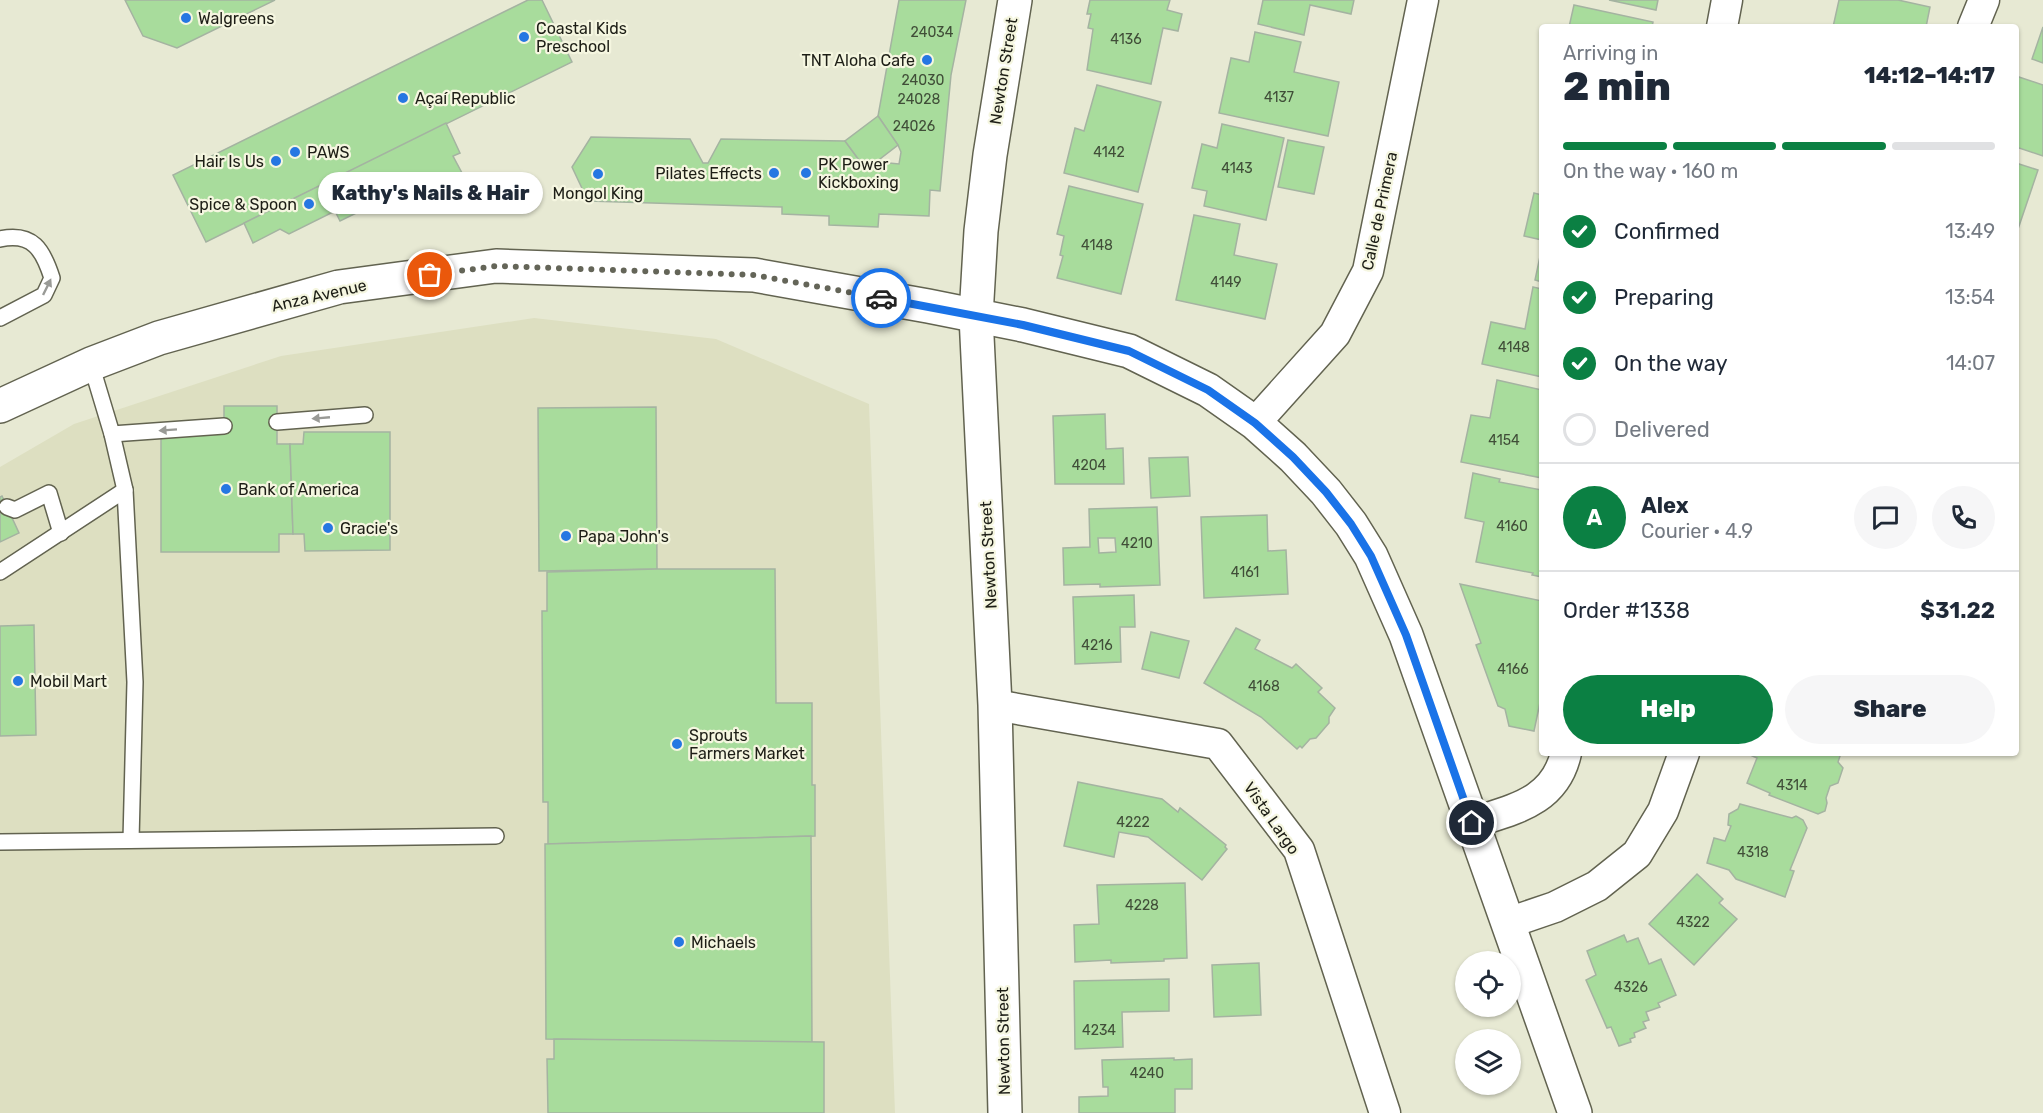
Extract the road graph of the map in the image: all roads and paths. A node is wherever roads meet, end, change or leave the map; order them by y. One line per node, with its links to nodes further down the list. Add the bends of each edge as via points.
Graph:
1 (1015, 0): 8 (street, Newton Street, via 988,166)
2 (1423, 0): 14 (street, Calle de Primera, via 1368,271 1335,333)
3 (1727, 0): 5 (street)
4 (1984, 0): 6 (street)
5 (1723, 24)
6 (1974, 24)
7 (0, 239): 9 (lane, one-way to 7, via 44,295 52,278 45,258 32,242)
8 (976, 316): 10 (street, Anza Avenue, via 754,275 496,266 339,287 159,338); 14 (street, Anza Avenue, via 1129,351 1208,390); 21 (street, Newton Street)
9 (0, 318)
10 (91, 364): 11 (street, Anza Avenue); 16 (lane)
11 (0, 406)
12 (364, 415): 13 (lane, one-way to 13)
13 (277, 422)
14 (1255, 423): 24 (street, Anza Avenue, via 1326,492 1371,556 1406,635)
15 (224, 426): 16 (lane, one-way to 16)
16 (112, 434): 17 (lane)
17 (125, 490): 19 (lane); 26 (lane, via 135,682)
18 (12, 512): 19 (lane, via 49,493)
19 (61, 533): 20 (lane)
20 (0, 572)
21 (995, 705): 29 (street, Newton Street); 30 (street, Vista Largo, via 1218,744 1299,850)
22 (1565, 756): 24 (street, via 1563,768 1550,788 1533,802)
23 (1683, 756): 28 (street, via 1663,812 1637,854 1597,886 1555,907)
24 (1472, 823): 28 (street, Anza Avenue)
25 (496, 836): 26 (lane)
26 (131, 840): 27 (lane)
27 (0, 842)
28 (1508, 923): 31 (street, Anza Avenue)
29 (1005, 1113)
30 (1385, 1113)
31 (1575, 1113)

